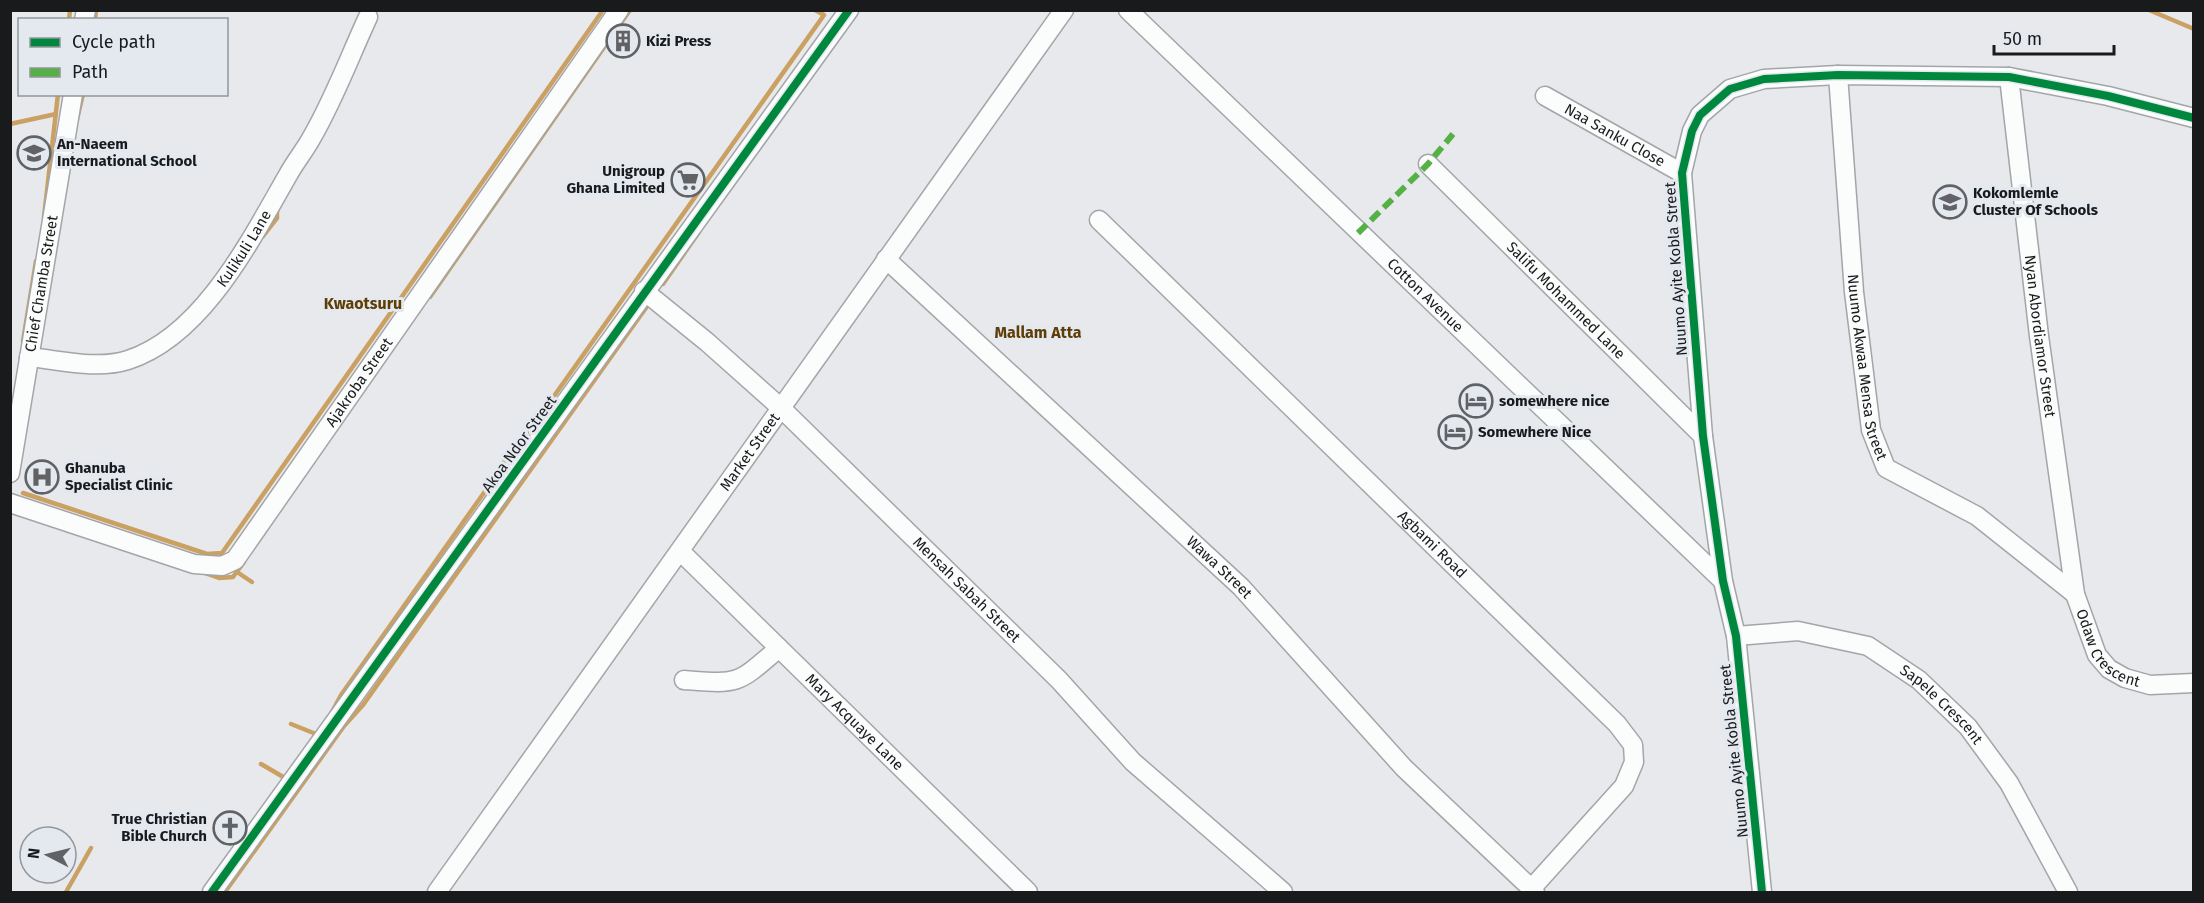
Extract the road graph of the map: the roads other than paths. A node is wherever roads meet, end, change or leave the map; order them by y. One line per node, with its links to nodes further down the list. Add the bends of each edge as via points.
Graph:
1 (619, 10): 20 (street, Ajakroba Street, via 235,560 222,566 194,564)
2 (1064, 10): 14 (street, Market Street)
3 (1128, 10): 22 (street, Cotton Avenue)
4 (844, 12): 15 (street, Akoa Ndor Street)
5 (368, 17): 16 (street, Kulikuli Lane, via 313,136 254,237 191,318 167,341 129,360 94,364)
6 (1838, 75): 7 (street, Nuumo Ayite Kobla Street); 12 (street, Nuumo Ayite Kobla Street, via 1764,79 1730,89 1700,115); 23 (street, Nuumo Akwaa Mensa Street, via 1854,292 1871,430 1886,468 1977,516)
7 (2009, 77): 10 (street, Nuumo Ayite Kobla Street); 23 (street, Nyan Abordiamor Street, via 2039,336)
8 (73, 96): 16 (street, Chief Chamba Street)
9 (1545, 96): 12 (street, Naa Sanku Close)
10 (2193, 118)
11 (1428, 164): 18 (street, Salifu Mohammed Lane)
12 (1682, 174): 18 (street, Nuumo Ayite Kobla Street)
13 (1099, 220): 29 (street, Agbami Road, via 1617,724 1633,745 1634,762 1624,786)
14 (886, 259): 17 (street, Market Street); 29 (street, Wawa Street, via 1241,586 1404,768)
15 (644, 291): 17 (street, Mensah Sabah Street, via 708,342); 30 (street, Akoa Ndor Street)
16 (29, 357): 19 (street, Chief Chamba Street)
17 (780, 408): 21 (street, Market Street); 28 (street, Mensah Sabah Street, via 1059,680 1133,762)
18 (1702, 436): 22 (street, Nuumo Ayite Kobla Street)
19 (10, 473)
20 (10, 503)
21 (681, 552): 25 (street, Mary Acquaye Lane); 31 (street, Market Street)
22 (1723, 580): 24 (street, Nuumo Ayite Kobla Street)
23 (2075, 594): 27 (street, Odaw Crescent, via 2097,655 2109,669 2150,685)
24 (1736, 636): 33 (street, Nuumo Ayite Kobla Street); 34 (street, Sapele Crescent, via 1798,631 1868,646 1919,680 1968,727 2008,783)
25 (779, 648): 26 (street, via 743,679 727,683); 32 (street, Mary Acquaye Lane)
26 (684, 680)
27 (2193, 683)
28 (1277, 891)
29 (1533, 891)
30 (212, 892)
31 (437, 892)
32 (1028, 892)
33 (1762, 892)
34 (2068, 892)

